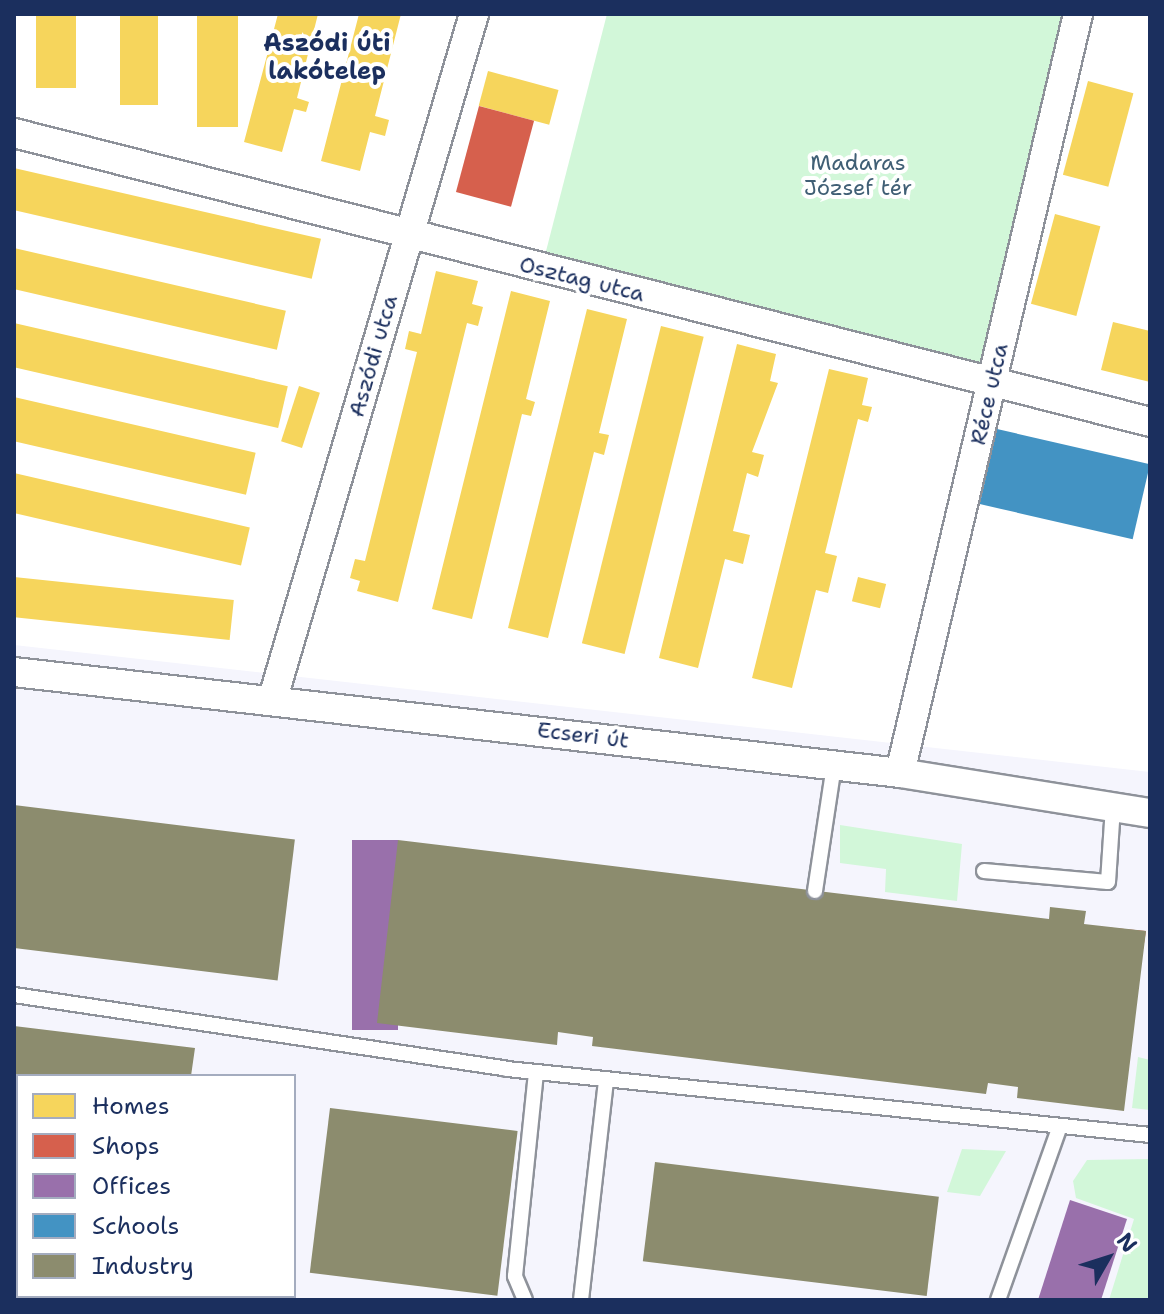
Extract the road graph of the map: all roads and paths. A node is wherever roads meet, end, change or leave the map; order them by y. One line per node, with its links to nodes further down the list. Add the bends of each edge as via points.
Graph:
1 (474, 14): 4 (street, Aszódi utca)
2 (1078, 14): 5 (street, Réce utca)
3 (14, 133): 4 (street, Osztag utca)
4 (407, 235): 5 (street, Osztag utca); 8 (street, Aszódi utca)
5 (991, 383): 6 (street, Osztag utca); 10 (street, Réce utca)
6 (1150, 422)
7 (14, 672): 8 (street, Ecseri út)
8 (273, 698): 9 (street, Ecseri út)
9 (834, 765): 10 (street, Ecseri út); 14 (lane)
10 (900, 773): 11 (street, Ecseri út)
11 (1113, 807): 12 (street, Ecseri út); 13 (lane, via 1108,882)
12 (1150, 813)
13 (984, 871)
14 (815, 891)
15 (14, 995): 16 (lane)
16 (536, 1073): 17 (lane); 20 (lane, via 515,1276)
17 (606, 1080): 18 (lane); 21 (lane)
18 (1059, 1129): 19 (lane); 22 (lane)
19 (1150, 1135)
20 (525, 1300)
21 (581, 1300)
22 (998, 1300)

